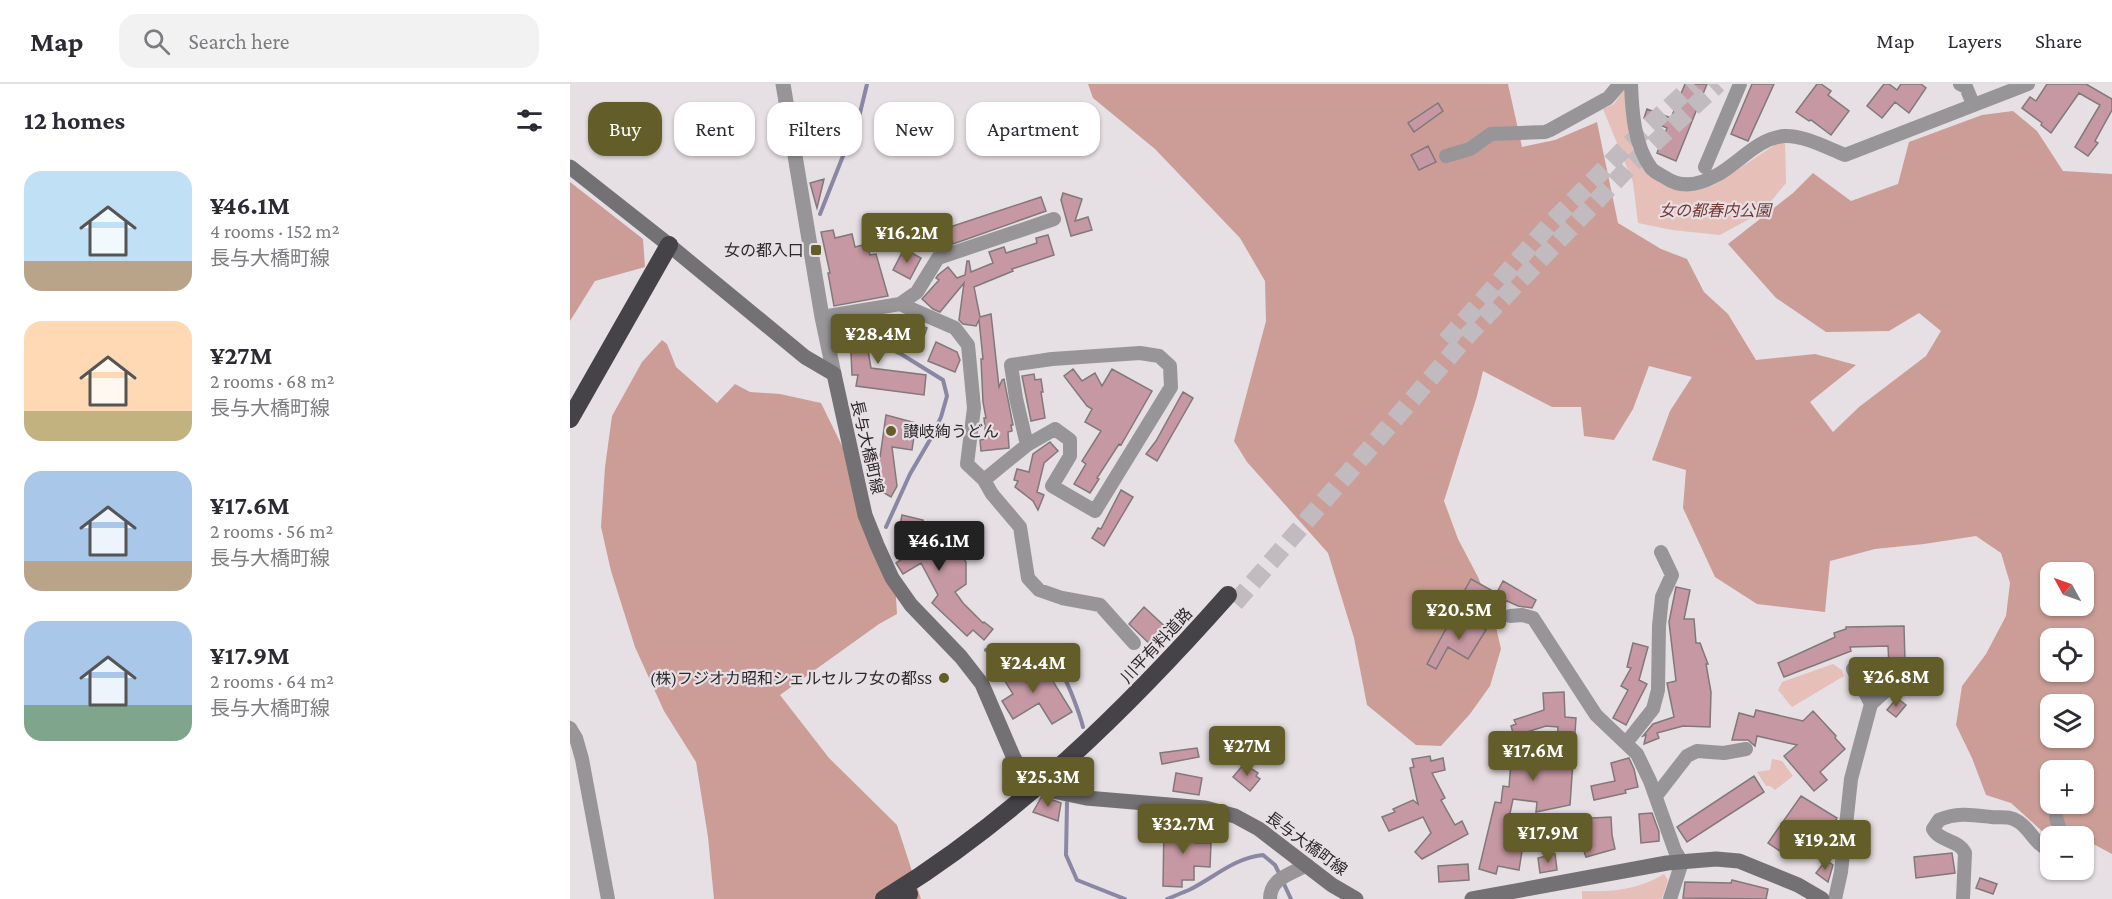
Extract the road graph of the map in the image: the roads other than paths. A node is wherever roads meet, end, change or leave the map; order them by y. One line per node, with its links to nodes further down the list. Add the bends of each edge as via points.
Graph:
1 (783, 84): 14 (street)
2 (1620, 84): 8 (street, via 1608,98 1550,130 1491,134 1470,149)
3 (1630, 84): 7 (street, via 1635,128 1652,170 1672,183 1694,185 1718,175 1771,139 1800,138 1845,155)
4 (1740, 84): 10 (street)
5 (1960, 84): 7 (street, via 1966,87)
6 (2028, 84): 7 (street)
7 (1973, 104)
8 (1446, 156)
9 (570, 167): 12 (main road)
10 (1705, 167)
11 (1054, 219): 13 (street, via 938,258 917,292)
12 (669, 245): 15 (main road, via 805,357); 16 (highway)
13 (900, 304): 14 (street); 18 (street, via 955,328 968,345 974,408 967,464)
14 (822, 317): 15 (street)
15 (834, 374): 34 (main road, 長与大橋町線, via 866,515 892,578 982,684 1024,776 1053,791 1086,798 1205,808 1235,816)
16 (570, 419)
17 (1028, 445): 17 (street, via 1011,364 1140,353 1159,356 1170,366 1171,387 1095,511 1052,486 1070,456 1070,440 1055,429); 18 (street)
18 (984, 480): 22 (street, via 1020,526 1028,578 1039,590 1100,605)
19 (1660, 552): 27 (street, via 1672,576 1662,597 1658,690 1653,709)
20 (1232, 599): 35 (highway, 川平有料道路, bridge, via 1080,750)
21 (1510, 616): 27 (street, via 1533,618 1596,716)
22 (1134, 644)
23 (1853, 669): 25 (street)
24 (1908, 670): 25 (street)
25 (1871, 704): 44 (street, via 1851,779)
26 (570, 729): 36 (street, via 582,759)
27 (1626, 743): 29 (street, via 1637,754)
28 (1746, 749): 29 (street, via 1724,753 1697,751 1687,756)
29 (1656, 796): 33 (street)
30 (2056, 817): 31 (street)
31 (2059, 826)
32 (2040, 844): 45 (street, via 2010,817 1970,813 1939,820 1933,829 1936,834 1962,846 1965,853)
33 (1682, 862): 41 (main road); 42 (street); 43 (main road, via 1739,861)
34 (1306, 865): 39 (street, via 1276,881); 40 (main road, 長与大橋町線)
35 (906, 894): 37 (highway); 38 (highway, 川平有料道路, bridge)
36 (608, 899)
37 (875, 899)
38 (885, 899)
39 (1270, 899)
40 (1356, 899)
41 (1472, 899)
42 (1670, 899)
43 (1822, 899)
44 (1834, 899)
45 (1963, 899)

